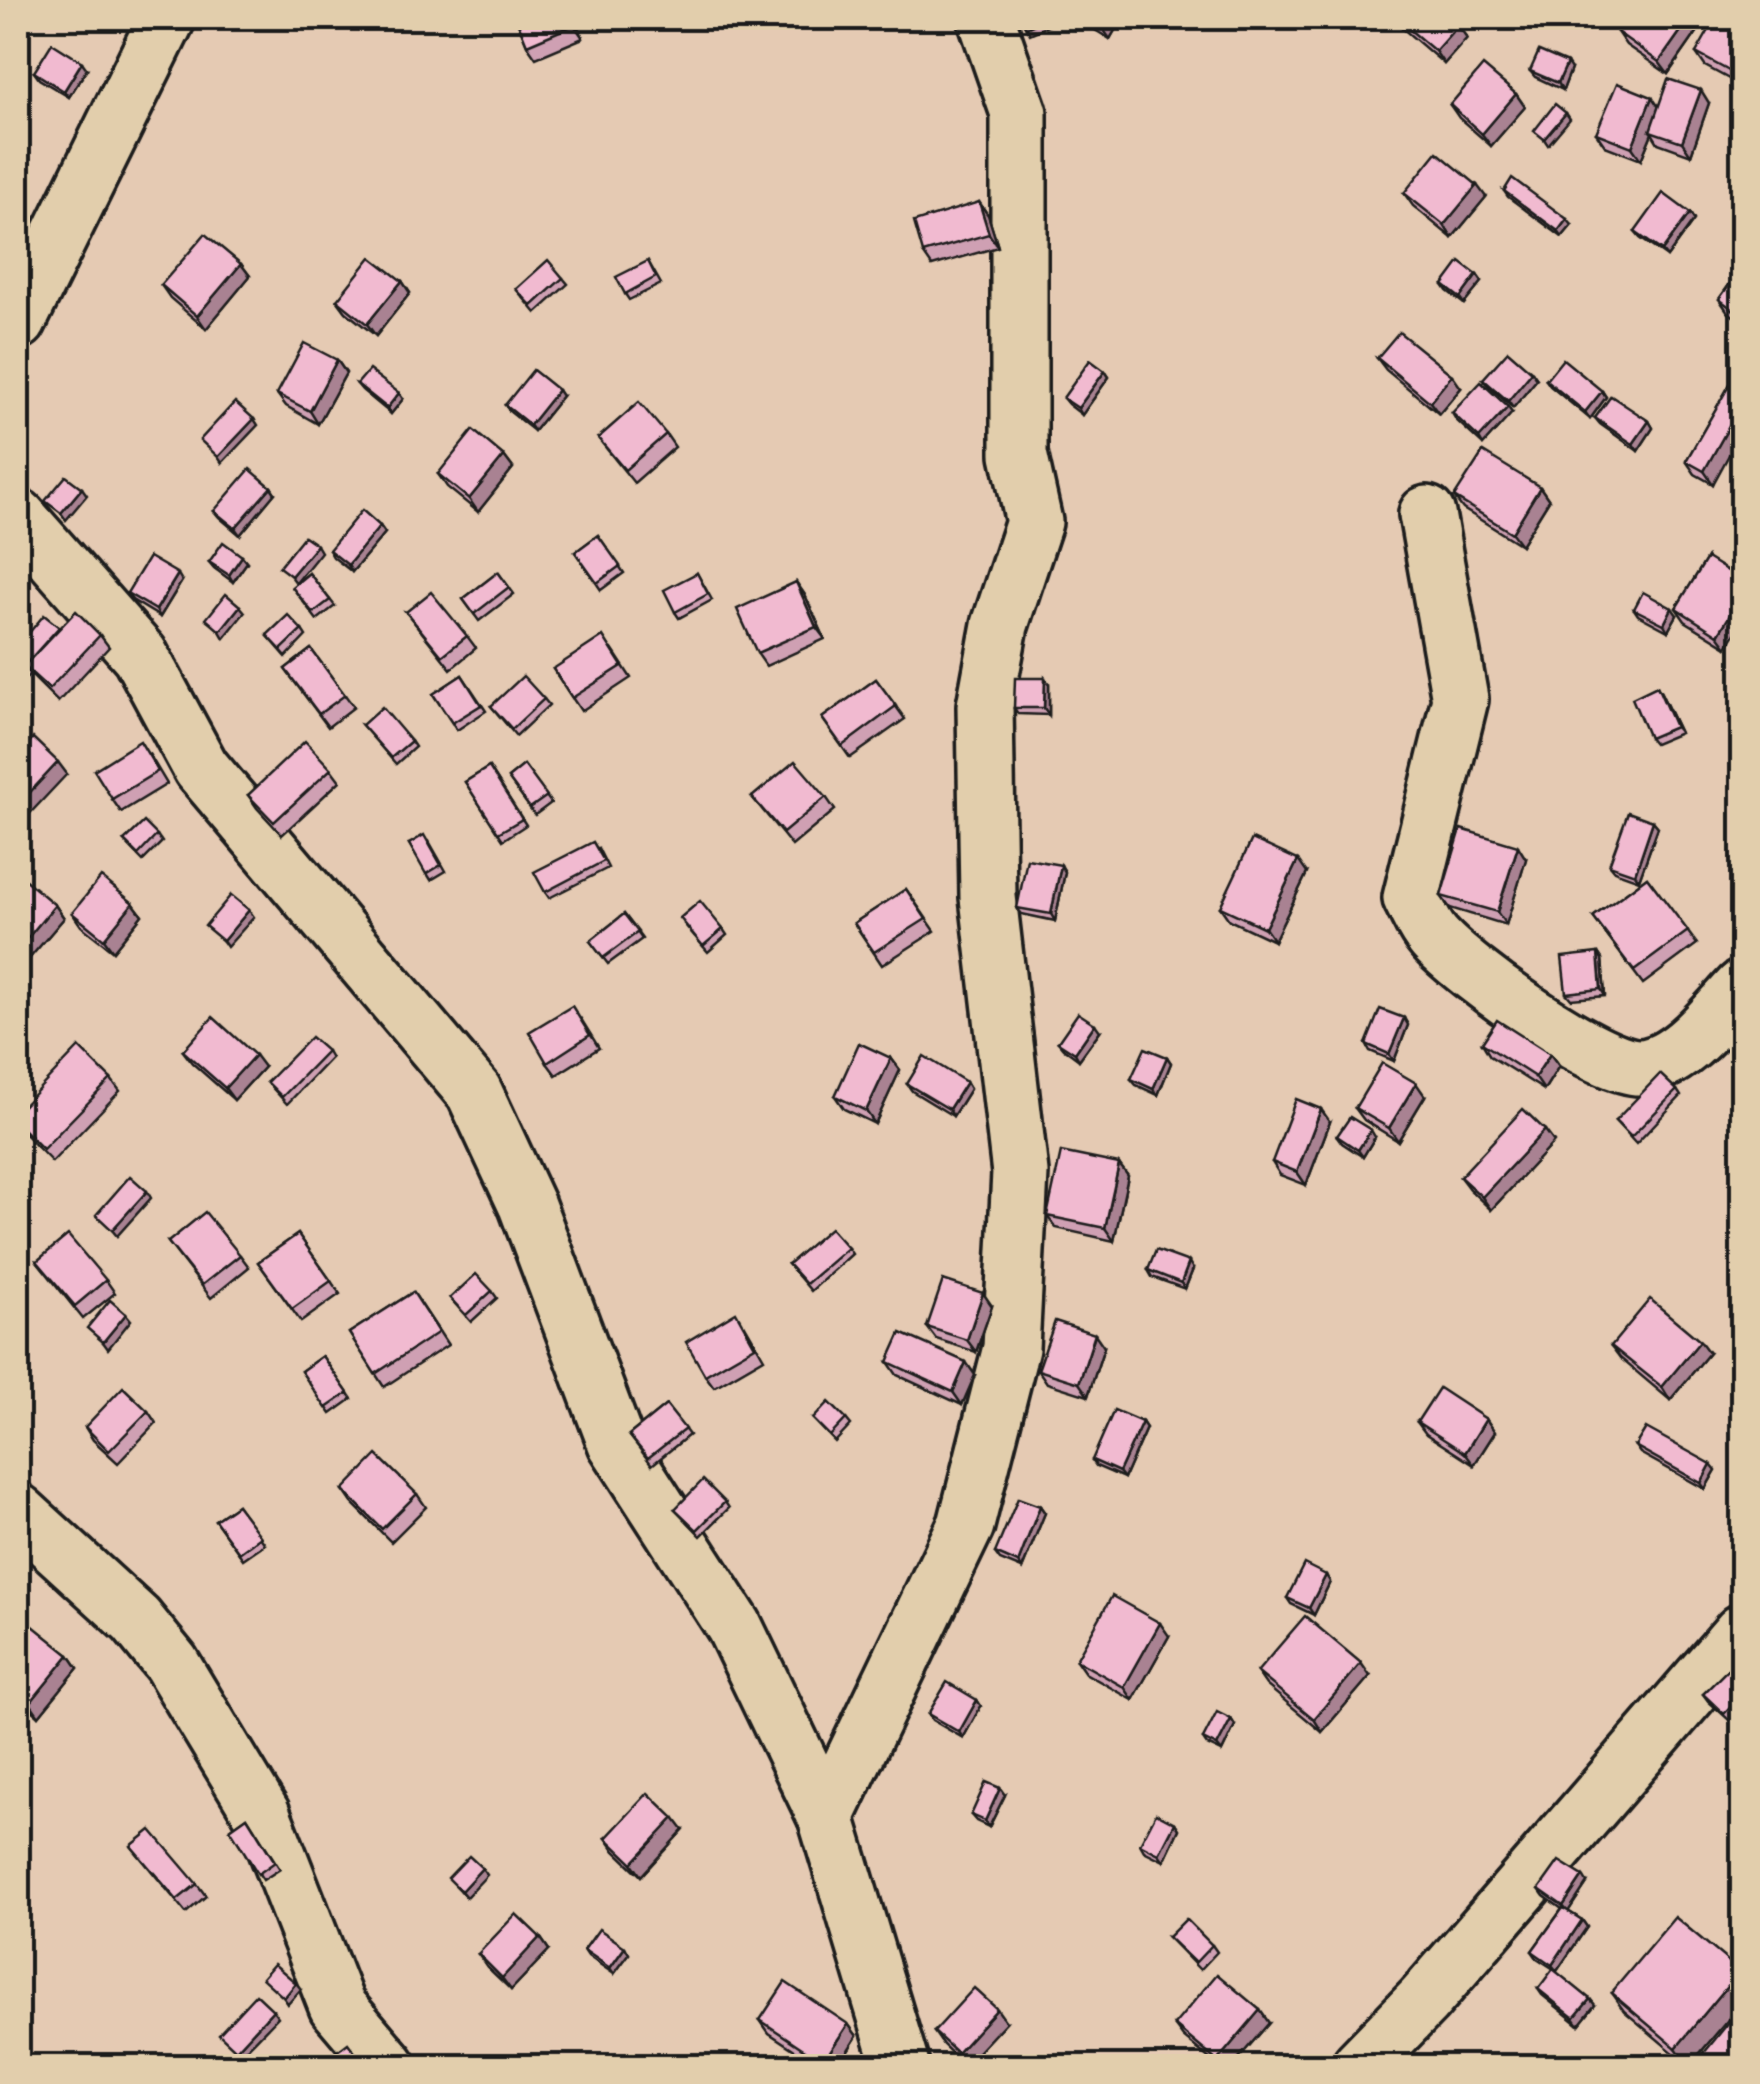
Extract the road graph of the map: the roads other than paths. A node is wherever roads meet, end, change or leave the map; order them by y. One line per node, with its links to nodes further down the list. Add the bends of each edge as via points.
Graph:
1 (167, 18): 3 (street)
2 (986, 18): 9 (street, via 1019,113 1019,454 1034,522 1000,625 984,706 988,897 1020,1173 1011,1348 966,1525)
3 (18, 321)
4 (1428, 514): 6 (street, via 1460,699 1411,898 1430,935 1463,967 1600,1057 1641,1067 1676,1053)
5 (18, 518): 9 (street, via 140,655 201,768 474,1092 527,1206 616,1443 734,1626)
6 (1742, 988)
7 (18, 1512): 10 (street, via 136,1620 171,1663 262,1814 338,2006)
8 (1742, 1632): 12 (street)
9 (826, 1817): 11 (street)
10 (388, 2066)
11 (901, 2066)
12 (1360, 2066)

